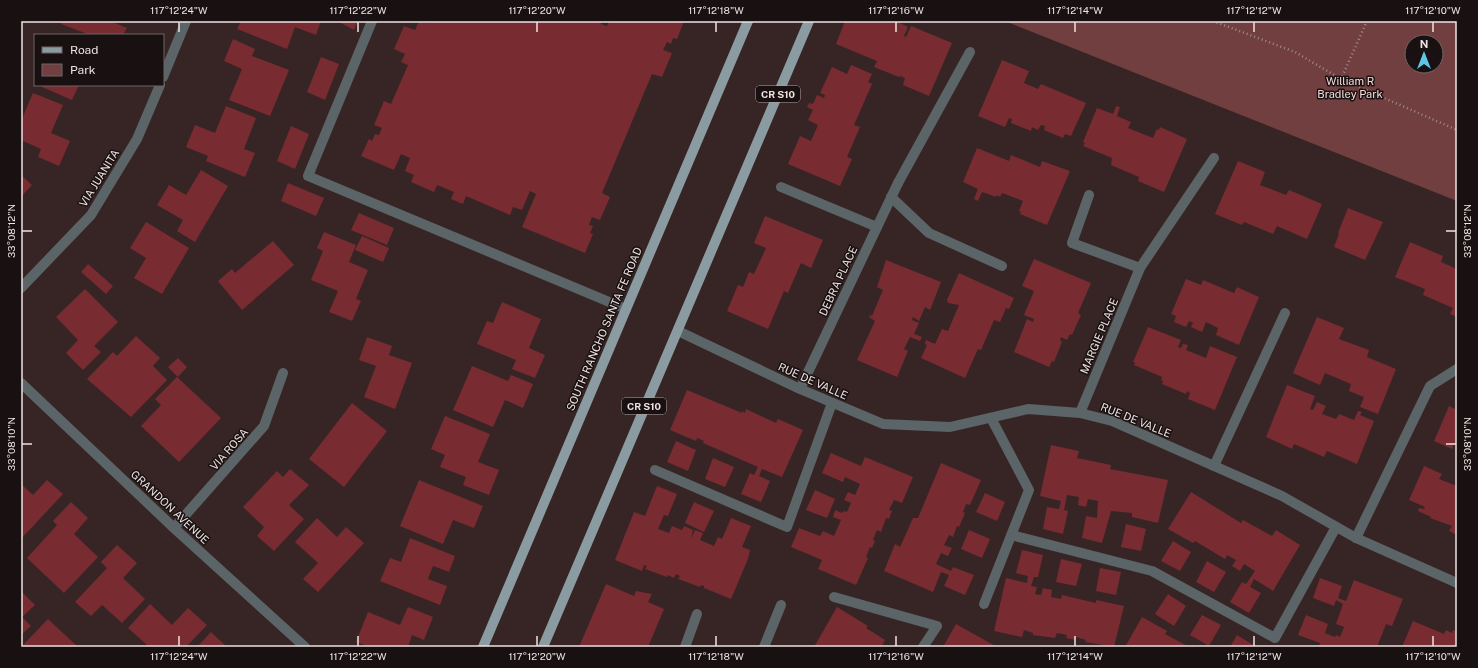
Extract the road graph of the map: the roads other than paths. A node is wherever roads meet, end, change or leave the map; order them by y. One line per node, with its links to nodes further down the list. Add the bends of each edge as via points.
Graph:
1 (186, 21): 6 (street)
2 (372, 21): 16 (street, via 308,176)
3 (748, 21): 16 (main road, SOUTH RANCHO SANTA FE ROAD)
4 (809, 21): 18 (main road, CR S10)
5 (970, 52): 11 (street, DEBRA PLACE)
6 (164, 75)
7 (160, 86): 15 (street, VIA JUANITA, via 137,139 91,215)
8 (1214, 158): 14 (street, MARGIE PLACE)
9 (781, 187): 12 (street)
10 (1089, 196): 14 (street, via 1072,243)
11 (891, 197): 12 (street, DEBRA PLACE); 13 (street, via 929,233)
12 (877, 227): 22 (street, DEBRA PLACE)
13 (1002, 266)
14 (1140, 268): 24 (street, MARGIE PLACE)
15 (21, 288)
16 (626, 309): 39 (main road, SOUTH RANCHO SANTA FE ROAD)
17 (1285, 313): 26 (street)
18 (678, 331): 22 (street, RUE DE VALLE); 40 (main road, CR S10)
19 (1457, 369): 31 (street, via 1430,386)
20 (283, 373): 29 (street, VIA ROSA, via 264,426)
21 (21, 383): 29 (street, GRANDON AVENUE)
22 (800, 389): 23 (street, RUE DE VALLE)
23 (832, 403): 25 (street, RUE DE VALLE, via 883,424 950,427); 27 (street, via 787,527)
24 (1080, 413): 25 (street, RUE DE VALLE, via 1028,410); 26 (street, RUE DE VALLE, via 1112,421)
25 (991, 418): 30 (street, via 1029,490)
26 (1214, 466): 28 (street, RUE DE VALLE, via 1282,496)
27 (655, 470)
28 (1336, 527): 31 (street, RUE DE VALLE); 37 (street)
29 (174, 528): 38 (street, GRANDON AVENUE)
30 (1011, 535): 34 (street); 37 (street, via 1152,571)
31 (1356, 538): 32 (street, RUE DE VALLE)
32 (1457, 583)
33 (834, 597): 43 (street, via 937,626)
34 (984, 604)
35 (781, 606): 42 (street)
36 (697, 614): 41 (street)
37 (1274, 643)
38 (305, 647)
39 (482, 647)
40 (544, 647)
41 (686, 647)
42 (764, 647)
43 (923, 647)

